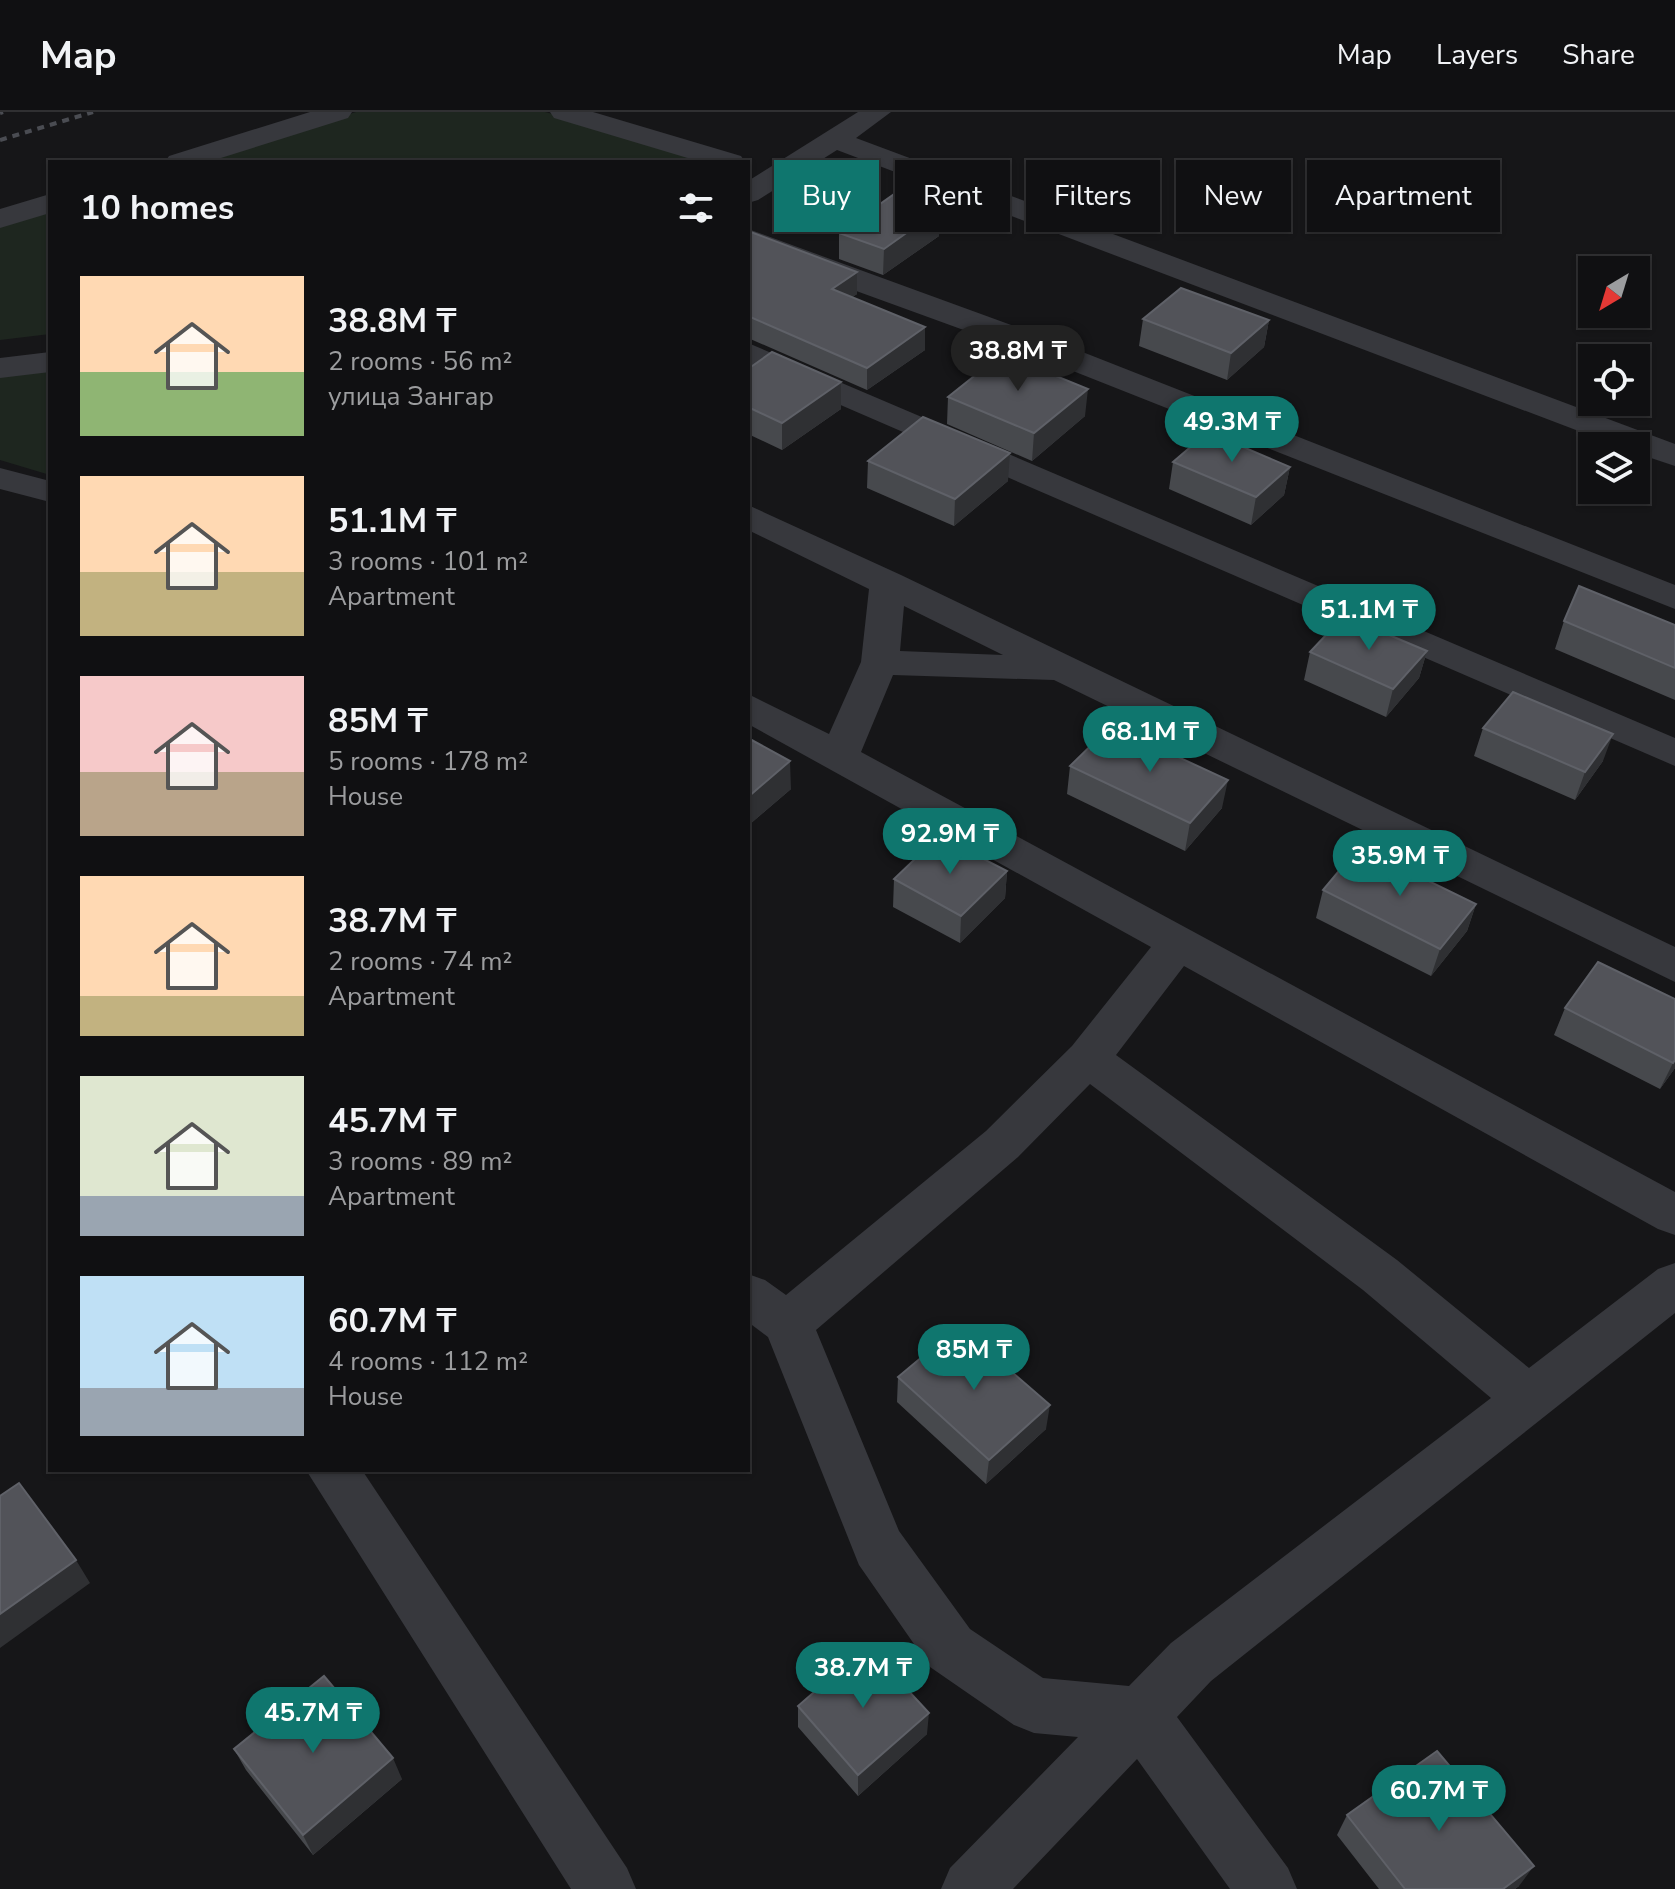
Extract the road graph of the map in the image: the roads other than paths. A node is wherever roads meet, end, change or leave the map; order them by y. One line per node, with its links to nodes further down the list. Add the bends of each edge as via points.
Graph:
1 (338, 112): 5 (street)
2 (564, 112): 6 (street)
3 (877, 112): 4 (street)
4 (836, 140): 7 (street); 18 (street)
5 (185, 160)
6 (724, 160)
7 (804, 160)
8 (750, 169): 9 (street)
9 (774, 176)
10 (774, 178): 11 (street)
11 (750, 193)
12 (48, 204): 13 (street)
13 (0, 219)
14 (750, 239): 23 (street, via 1041,347)
15 (750, 354): 27 (street)
16 (48, 362): 17 (street)
17 (0, 368)
18 (1675, 456)
19 (0, 478): 20 (street)
20 (48, 491)
21 (750, 517): 22 (street)
22 (888, 583): 24 (street); 25 (street)
23 (1675, 598)
24 (880, 662): 25 (street); 28 (street)
25 (1065, 670): 30 (street)
26 (750, 708): 28 (street)
27 (1675, 753)
28 (839, 757): 29 (street)
29 (1178, 943): 31 (street); 32 (street)
30 (1675, 966)
31 (1088, 1058): 34 (street, via 1002,1144); 35 (street, via 1380,1275)
32 (1675, 1215)
33 (1675, 1284): 35 (street)
34 (768, 1309): 37 (street, via 878,1547 950,1648 1034,1705)
35 (1527, 1397): 37 (street, via 1191,1662)
36 (333, 1472): 38 (street)
37 (1140, 1715): 39 (street); 40 (street)
38 (606, 1889)
39 (971, 1889)
40 (1267, 1889)

